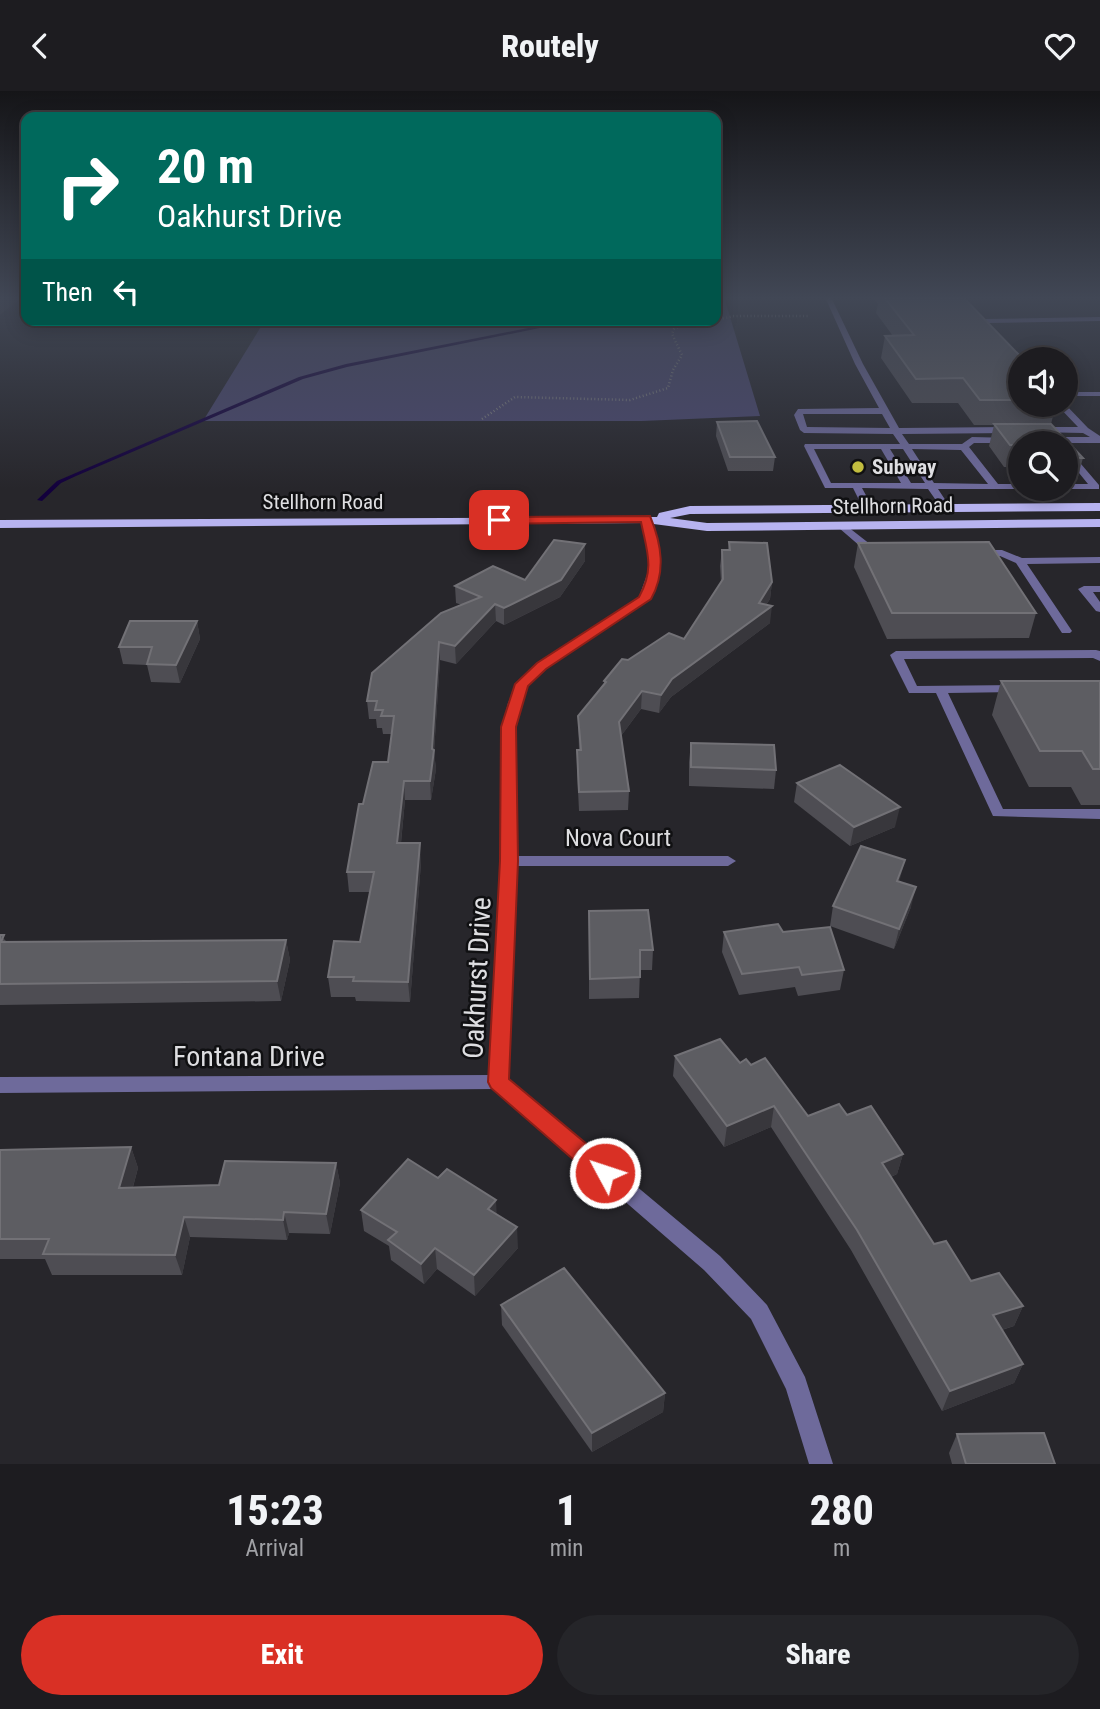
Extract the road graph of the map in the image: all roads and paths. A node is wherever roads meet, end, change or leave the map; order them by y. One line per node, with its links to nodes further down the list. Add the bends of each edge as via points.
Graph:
1 (678, 361): 7 (path, via 668,388 654,394 630,400 515,397)
2 (858, 361): 5 (street)
3 (1078, 394): 4 (street)
4 (1100, 394)
5 (885, 411): 9 (street); 9 (street, via 801,411 798,415 804,430)
6 (1072, 417): 8 (street)
7 (482, 419)
8 (1085, 430): 9 (street); 12 (street)
9 (896, 431): 14 (street)
10 (1008, 440): 15 (street, via 972,440)
11 (1078, 440): 12 (street)
12 (1100, 440)
13 (884, 447): 14 (street); 17 (street, via 808,446 828,486); 18 (street)
14 (906, 447): 15 (street); 19 (street)
15 (964, 447): 20 (street)
16 (1078, 466): 22 (street, via 1096,487)
17 (856, 485): 18 (street); 25 (street)
18 (908, 486): 19 (street)
19 (930, 487): 20 (street); 23 (street)
20 (995, 487): 21 (street)
21 (1008, 487)
22 (1078, 487)
23 (945, 507): 24 (main road, Stellhorn Road); 25 (main road, Stellhorn Road)
24 (1100, 507)
25 (868, 508): 26 (main road, Stellhorn Road, via 690,510)
26 (646, 519): 28 (main road, Stellhorn Road); 29 (main road, Stellhorn Road, via 707,527); 41 (street, Oakhurst Drive, via 656,567 645,599 541,666 518,693 509,727)
27 (1100, 523): 29 (main road, Stellhorn Road)
28 (0, 524)
29 (843, 526): 30 (street, via 872,551)
30 (885, 552)
31 (963, 553): 33 (street, via 1002,553)
32 (1100, 560): 33 (street)
33 (1020, 561): 36 (street)
34 (1100, 589): 35 (street, via 1084,589)
35 (1100, 609)
36 (1066, 631)
37 (1100, 657): 39 (street, via 896,655 913,690)
38 (1034, 688): 39 (street)
39 (940, 689): 40 (street, via 998,813)
40 (1100, 814)
41 (509, 861): 42 (street, Nova Court); 43 (street, Oakhurst Drive)
42 (727, 861)
43 (499, 1082): 44 (street, Fontana Drive); 45 (street, Oakhurst Drive, via 712,1263 759,1312 797,1385)
44 (0, 1085)
45 (821, 1464)

